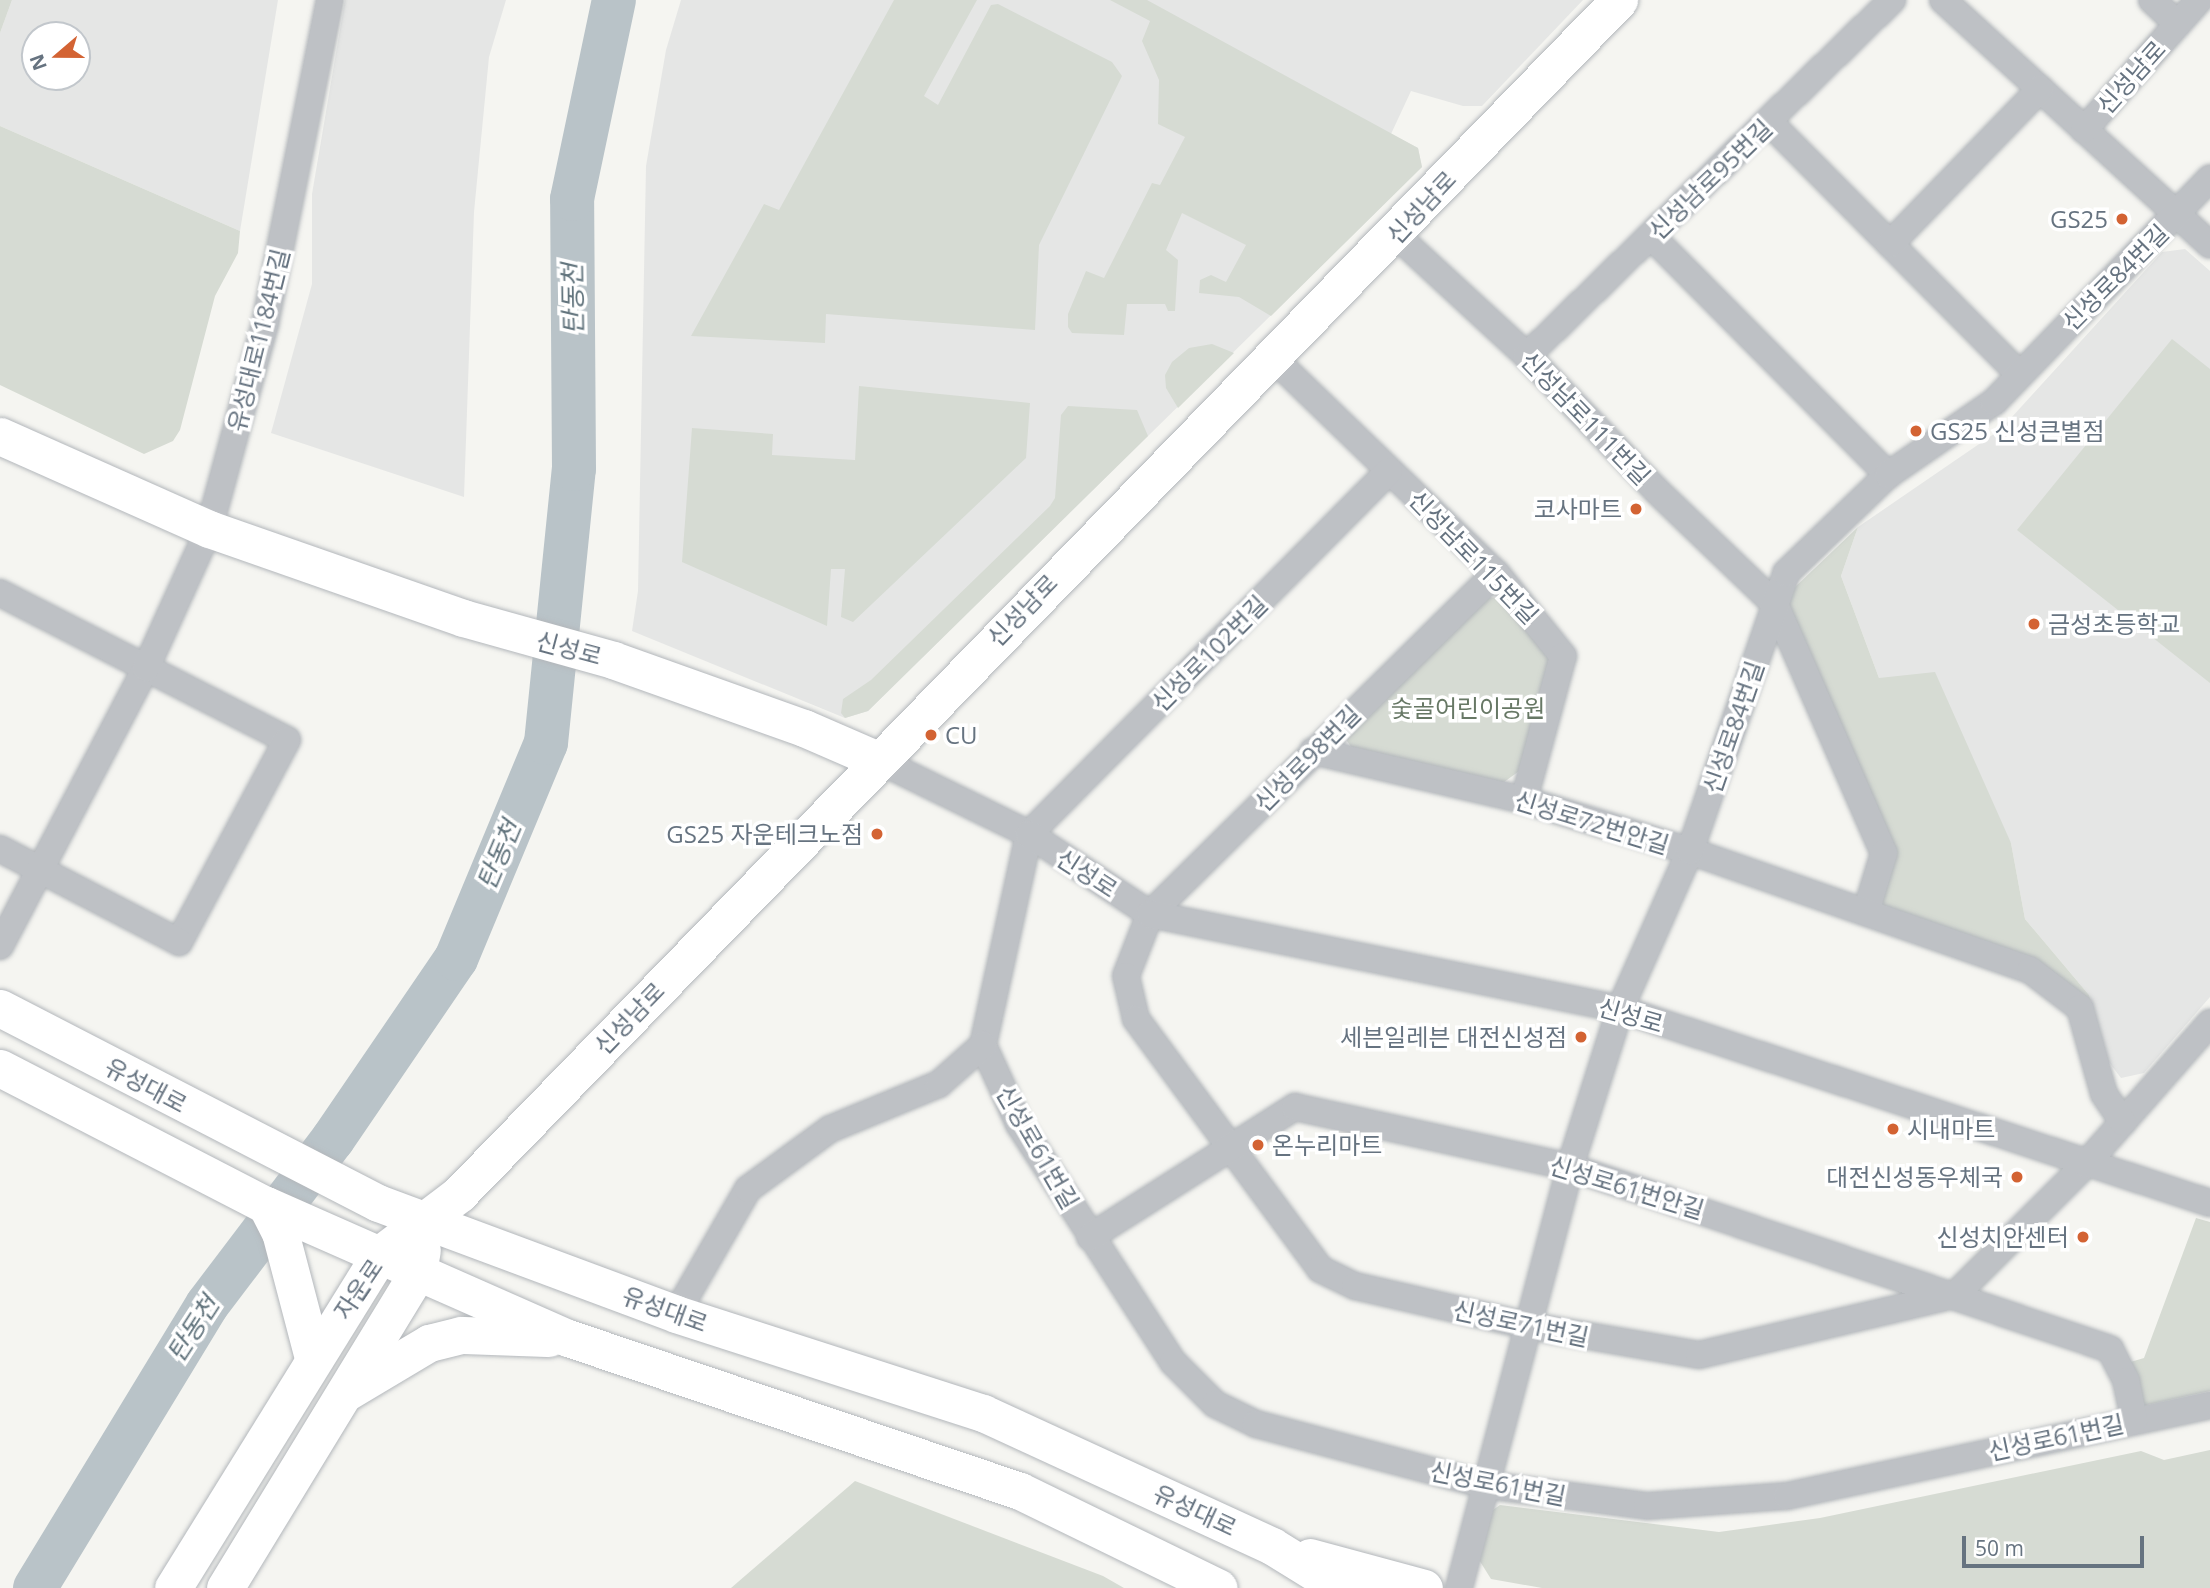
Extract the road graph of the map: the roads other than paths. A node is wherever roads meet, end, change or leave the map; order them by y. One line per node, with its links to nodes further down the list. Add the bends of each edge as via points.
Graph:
1 (330, 0): 23 (street, 유성대로1184번길, via 265,324)
2 (1619, 0): 13 (street, 신성남로)
3 (1892, 0): 9 (street, 신성남로95번길)
4 (1943, 0): 8 (street)
5 (2152, 0): 7 (street, 신성남로)
6 (2199, 0): 7 (street, 신성남로)
7 (2178, 24): 10 (street, 신성남로)
8 (2040, 89): 10 (street); 15 (street)
9 (1769, 122): 14 (street, 신성남로95번길); 15 (street)
10 (2084, 130): 12 (street)
11 (2210, 178): 12 (street, 신성로84번길)
12 (2177, 215): 16 (street); 19 (street, 신성로84번길)
13 (1395, 234): 17 (street, 신성남로111번길); 18 (street, 신성남로)
14 (1651, 236): 17 (street, 신성남로95번길); 22 (street)
15 (1891, 244): 19 (street)
16 (2210, 245)
17 (1527, 356): 26 (street, 신성남로111번길, via 1657,492)
18 (1273, 358): 21 (street, 신성남로115번길); 29 (street, 신성남로, via 1188,439)
19 (2019, 374): 22 (street, 신성로84번길, via 1972,421)
20 (0, 436): 23 (street, 신성로)
21 (1389, 471): 24 (street, 신성남로115번길); 31 (street, 신성로102번길)
22 (1888, 475): 26 (street, 신성로84번길, via 1786,572)
23 (209, 529): 27 (street, 유성대로1184번길); 29 (street, 신성로, via 463,618 612,660 804,728)
24 (1496, 573): 28 (street, 신성로98번길); 30 (street, 신성남로115번길, via 1563,656)
25 (0, 593): 27 (street)
26 (1775, 604): 33 (street, 신성로84번길); 35 (street, via 1884,853)
27 (146, 668): 34 (street, 유성대로1184번길); 34 (street, via 287,740 179,942)
28 (1313, 751): 30 (street, 신성로72번안길); 36 (street, 신성로98번길)
29 (878, 760): 31 (street, 신성로); 49 (street, 신성남로)
30 (1524, 800): 33 (street, 신성로72번안길)
31 (1029, 834): 36 (street, 신성로); 41 (street)
32 (0, 849): 34 (street)
33 (1690, 851): 35 (street, 신성로72번안길); 39 (street, 신성로84번길)
34 (38, 872): 37 (street, 유성대로1184번길)
35 (1866, 912): 43 (street, 신성로72번안길, via 2030,970 2080,1008 2104,1094)
36 (1150, 914): 39 (street, 신성로); 44 (street, 신성로71번길, via 1126,976 1136,1019)
37 (0, 946)
38 (0, 1008): 49 (street, 유성대로, via 241,1136 378,1203)
39 (1620, 1009): 45 (street, 신성로); 46 (street, 신성로84번길)
40 (2210, 1023): 43 (street)
41 (984, 1045): 50 (street, 신성로61번길, via 1019,1124); 54 (street, via 939,1084 830,1129 748,1189)
42 (0, 1068): 48 (street, 유성대로)
43 (2123, 1122): 45 (street)
44 (1232, 1151): 46 (street, 신성로61번안길, via 1295,1107); 50 (street, 신성로61번안길); 55 (street, 신성로71번길, via 1321,1269 1355,1286)
45 (2086, 1164): 47 (street, 신성로); 53 (street)
46 (1570, 1167): 53 (street, 신성로61번안길); 55 (street, 신성로84번길)
47 (2210, 1203)
48 (266, 1205): 51 (street, 유성대로); 57 (street, via 280,1231)
49 (427, 1221): 51 (street, 자운로); 52 (street, 자운로); 54 (street, 유성대로)
50 (1090, 1237): 61 (street, 신성로61번길, via 1173,1362 1215,1404 1256,1424)
51 (365, 1249): 52 (street, 유성대로); 57 (street, 자운로)
52 (418, 1272): 56 (street, 유성대로); 58 (street, 자운로)
53 (1955, 1295): 55 (street, 신성로71번길, via 1699,1354); 60 (street, 신성로61번안길, via 2110,1349 2126,1381)
54 (676, 1314): 62 (street, 유성대로, via 983,1413)
55 (1530, 1326): 61 (street, 신성로84번길)
56 (568, 1338): 58 (street, via 461,1335 429,1343); 65 (street, 유성대로, via 1020,1491)
57 (313, 1358): 63 (street, 자운로)
58 (343, 1394): 64 (street, 자운로)
59 (2210, 1405): 60 (street, 신성로61번길)
60 (2134, 1420): 61 (street, 신성로61번길, via 1787,1496 1647,1506)
61 (1486, 1485): 68 (street, 신성로84번길)
62 (1272, 1546): 66 (street, 유성대로); 67 (street)
63 (173, 1588)
64 (225, 1588)
65 (1219, 1588)
66 (1340, 1588)
67 (1424, 1588)
68 (1459, 1588)

